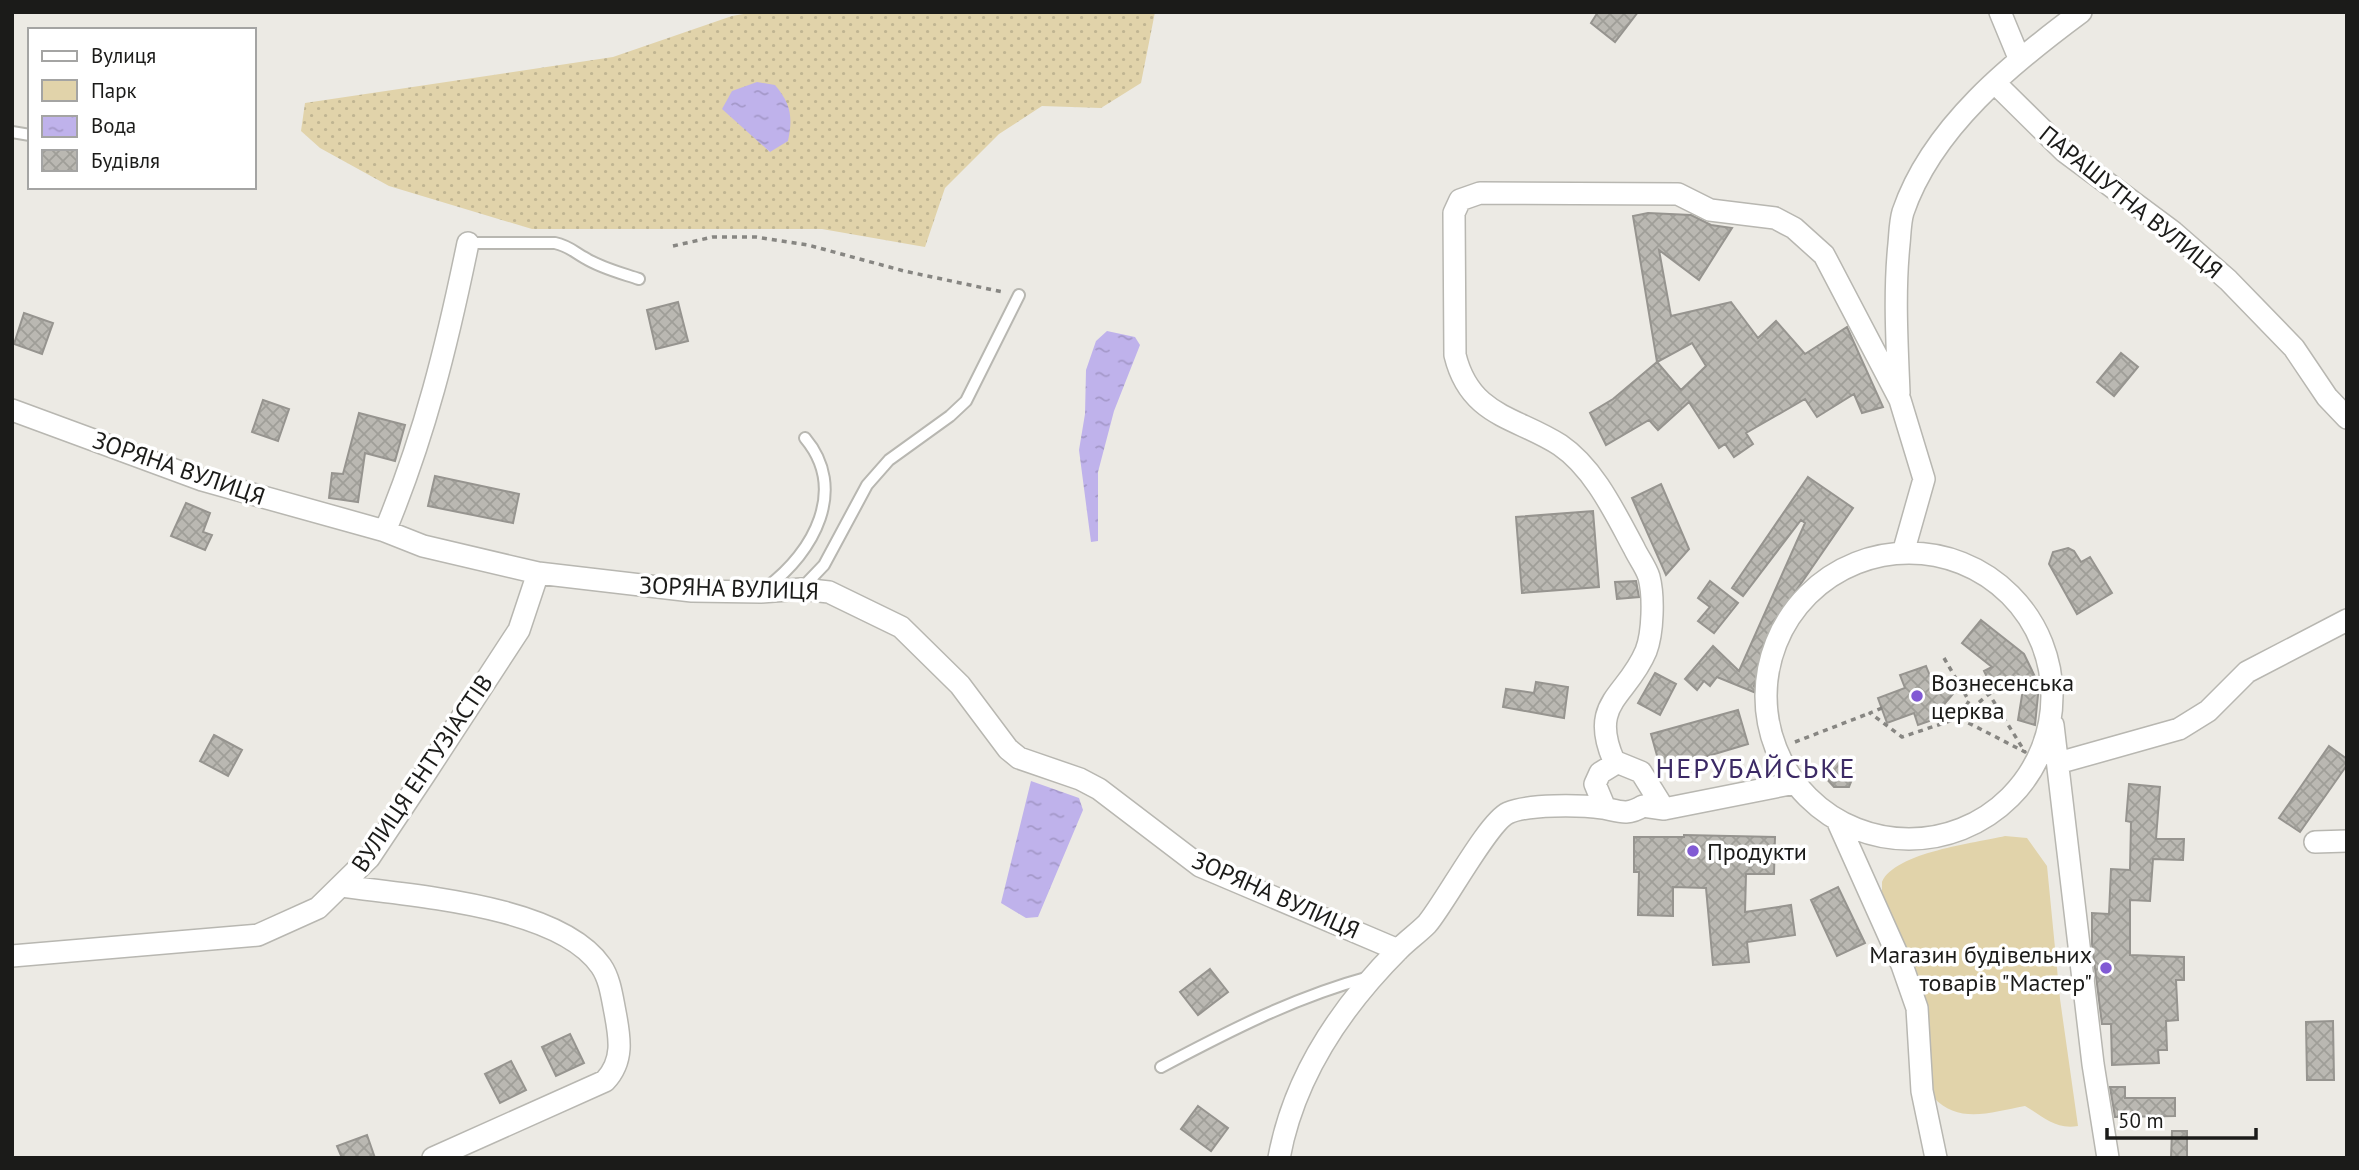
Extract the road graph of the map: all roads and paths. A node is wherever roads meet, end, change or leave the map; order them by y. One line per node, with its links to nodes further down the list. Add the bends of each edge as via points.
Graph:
1 (2000, 12): 4 (street)
2 (2010, 12): 4 (lane)
3 (2081, 12): 4 (street)
4 (2014, 49): 5 (street)
5 (1995, 83): 10 (street, via 1954,126 1925,167 1903,213 1896,271); 12 (street, ПАРАШУТНА ВУЛИЦЯ, via 2064,151 2174,232 2228,280 2294,348 2326,397)
6 (468, 243): 8 (lane, via 555,243); 14 (street, via 444,360 410,471)
7 (673, 246): 9 (path, via 713,237 756,237)
8 (639, 279)
9 (1019, 295): 17 (lane, via 965,401 889,460 867,485 824,565)
10 (1900, 400): 15 (street, via 1924,479); 27 (street, via 1824,255 1775,218 1710,210 1678,194 1480,193 1460,200 1454,213 1459,371 1468,387 1501,417 1561,446 1606,494 1649,577 1651,619 1646,651 1609,706 1604,737)
11 (12, 410): 14 (street, ЗОРЯНА ВУЛИЦЯ, via 202,480)
12 (2347, 418)
13 (805, 438): 18 (lane, via 819,454 825,475 820,520 794,565)
14 (385, 531): 16 (street, ЗОРЯНА ВУЛИЦЯ, via 423,546)
15 (1903, 552): 23 (street, via 1960,561 2014,598 2042,642 2051,678); 29 (street, via 1875,556 1830,576 1800,602 1779,634 1766,679 1766,715 1773,744)
16 (538, 573): 18 (street, ЗОРЯНА ВУЛИЦЯ, via 692,591); 35 (street, ВУЛИЦЯ ЕНТУЗІАСТІВ, via 519,630 369,858)
17 (801, 589): 18 (street, ЗОРЯНА ВУЛИЦЯ); 36 (street, ЗОРЯНА ВУЛИЦЯ, via 829,592 901,627 961,685 1019,758 1099,789 1200,866)
18 (761, 592)
19 (2347, 620): 28 (street, via 2247,672 2208,711 2179,730)
20 (1944, 658): 22 (path, via 1969,701)
21 (1882, 708): 24 (path)
22 (1967, 708): 25 (path); 25 (path, via 1989,694 2025,751)
23 (2052, 709): 28 (street); 32 (street, via 2046,737 2028,775 2000,806 1972,824 1943,834 1903,839 1871,834)
24 (1870, 713): 25 (path, via 1902,737); 26 (path)
25 (1959, 718)
26 (1795, 742)
27 (1614, 761): 30 (street, via 1641,772); 31 (street, via 1600,773 1595,785)
28 (2057, 763): 43 (street)
29 (1795, 783): 30 (street, via 1664,809); 32 (street)
30 (1646, 798): 31 (street, via 1633,813)
31 (1605, 808): 36 (street, via 1523,808 1507,813 1427,924)
32 (1837, 820): 42 (street, via 1917,1008 1922,1091)
33 (2347, 841): 34 (street)
34 (2315, 842)
35 (342, 886): 37 (street, ВУЛИЦЯ ЕНТУЗІАСТІВ, via 318,908 258,935); 40 (street, via 458,902 538,922 585,948 610,984 620,1053 617,1069 605,1081)
36 (1398, 950): 38 (street)
37 (12, 956)
38 (1376, 976): 39 (lane, via 1323,990 1250,1020); 41 (street, via 1339,1017 1312,1060)
39 (1161, 1067)
40 (433, 1158)
41 (1279, 1158)
42 (1936, 1158)
43 (2108, 1158)

